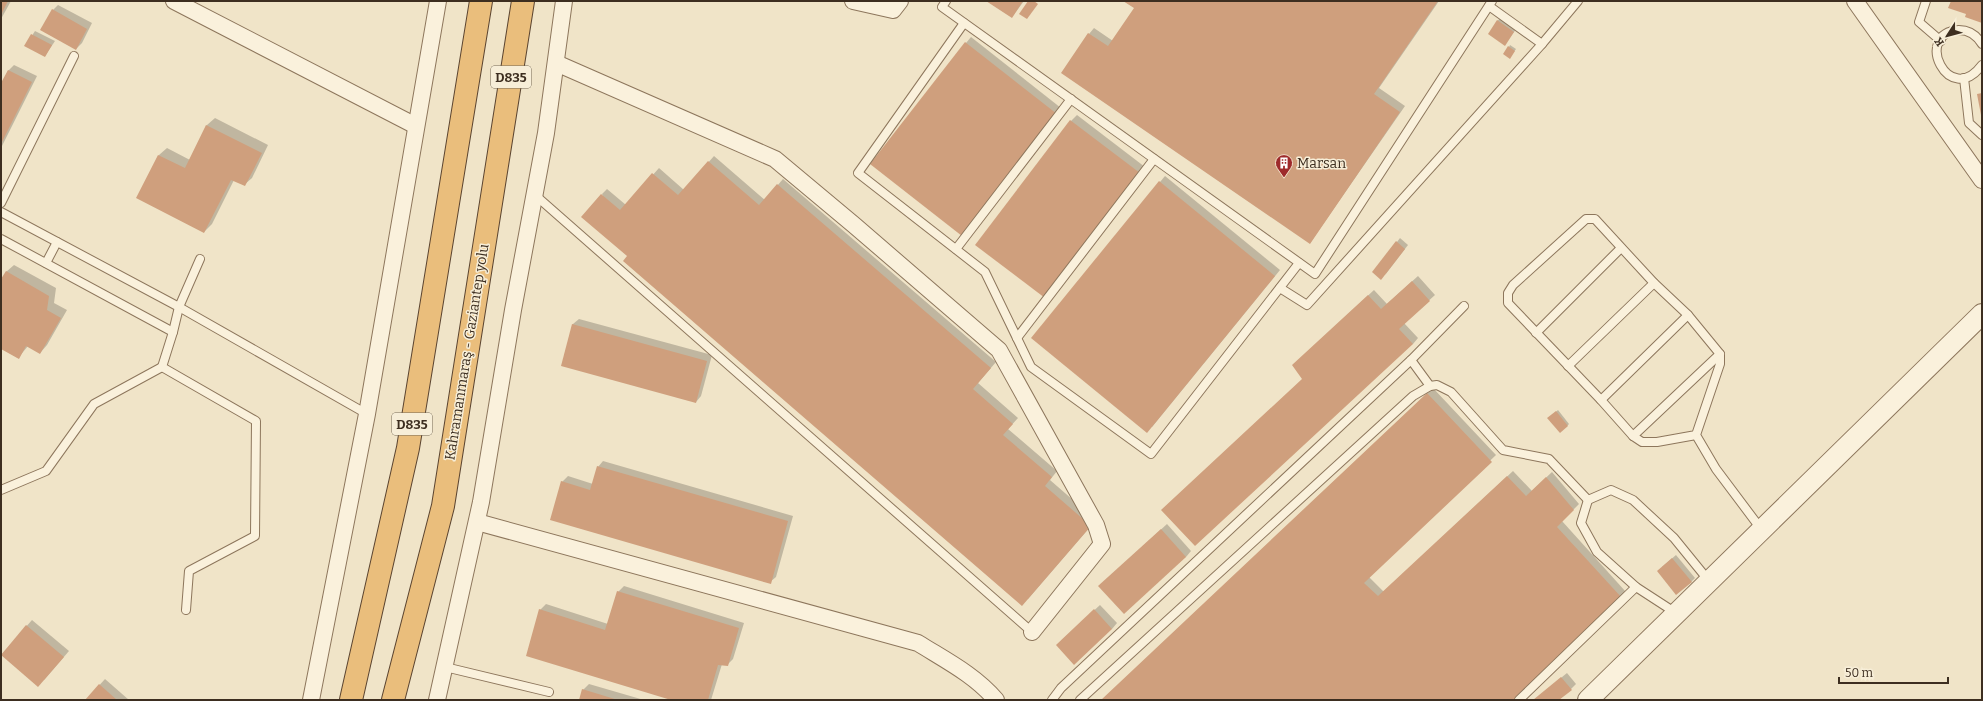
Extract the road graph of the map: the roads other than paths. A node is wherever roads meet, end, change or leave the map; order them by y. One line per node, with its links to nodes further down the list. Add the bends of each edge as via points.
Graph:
1 (174, 1): 22 (street)
2 (438, 1): 22 (street)
3 (481, 1): 66 (highway, D835, via 408,448)
4 (523, 1): 67 (highway, Kahramanmaraş - Gaziantep yolu / D835, via 443,506)
5 (564, 1): 18 (street)
6 (853, 1): 7 (street, via 893,10)
7 (900, 1)
8 (946, 1): 13 (lane, via 942,7)
9 (1578, 1): 15 (lane)
10 (1855, 1): 25 (street)
11 (1926, 1): 14 (lane, via 1919,22)
12 (1491, 4): 15 (lane); 35 (lane, via 1315,274)
13 (964, 23): 21 (lane); 32 (lane, via 858,173)
14 (1940, 41): 16 (lane, via 1953,31 1961,30 1976,36); 20 (lane, via 1937,48 1939,64 1950,75)
15 (1542, 44): 37 (lane, via 1307,305)
16 (1982, 44)
17 (74, 56): 27 (lane)
18 (556, 63): 26 (street); 62 (street, via 774,159 999,350 1096,525 1102,544)
19 (1982, 65): 20 (lane, via 1972,76)
20 (1964, 78): 23 (lane, via 1969,123)
21 (1071, 99): 24 (lane); 32 (lane)
22 (416, 126): 51 (street)
23 (1982, 135)
24 (1154, 158): 35 (lane); 44 (lane)
25 (1982, 180)
26 (535, 195): 56 (street); 62 (lane)
27 (1, 203)
28 (1, 212): 30 (lane)
29 (1, 239): 34 (lane)
30 (57, 242): 34 (lane); 39 (lane)
31 (1621, 248): 36 (lane); 43 (lane); 43 (lane, via 1595,219 1586,219 1513,285 1508,292 1508,303)
32 (956, 249): 44 (lane, via 985,272)
33 (200, 259): 39 (lane)
34 (46, 263): 42 (lane)
35 (1299, 263): 37 (lane)
36 (1654, 283): 41 (lane); 47 (lane)
37 (1280, 288): 44 (lane, via 1151,454 1031,367)
38 (1464, 306): 46 (lane)
39 (179, 307): 42 (lane); 51 (lane)
40 (1982, 314): 57 (street)
41 (1688, 315): 45 (lane); 50 (lane)
42 (173, 332): 48 (lane)
43 (1536, 333): 47 (lane)
44 (1017, 338)
45 (1720, 354): 52 (lane, via 1720,364); 53 (lane)
46 (1411, 360): 49 (lane); 70 (lane, via 1066,682)
47 (1568, 366): 50 (lane)
48 (162, 367): 54 (lane, via 94,404 46,471); 60 (lane, via 256,421 255,536 189,571)
49 (1430, 386): 55 (lane, via 1437,385 1451,392 1503,450 1548,459); 71 (lane, via 1413,396)
50 (1601, 400): 53 (lane)
51 (367, 414): 65 (street)
52 (1696, 435): 53 (lane, via 1657,442 1642,442); 57 (lane, via 1716,469)
53 (1632, 436)
54 (1, 490)
55 (1588, 500): 58 (lane, via 1611,490 1633,500 1674,538); 59 (lane, via 1581,523 1597,552)
56 (476, 522): 63 (street); 69 (street, via 918,643 958,667)
57 (1762, 530): 58 (street)
58 (1710, 581): 61 (street)
59 (1636, 587): 61 (lane); 72 (lane)
60 (186, 610)
61 (1677, 614): 73 (street)
62 (1032, 632)
63 (445, 667): 64 (lane); 68 (street)
64 (548, 692)
65 (311, 700)
66 (351, 700)
67 (393, 700)
68 (437, 700)
69 (996, 700)
70 (1052, 700)
71 (1080, 700)
72 (1519, 700)
73 (1588, 700)

